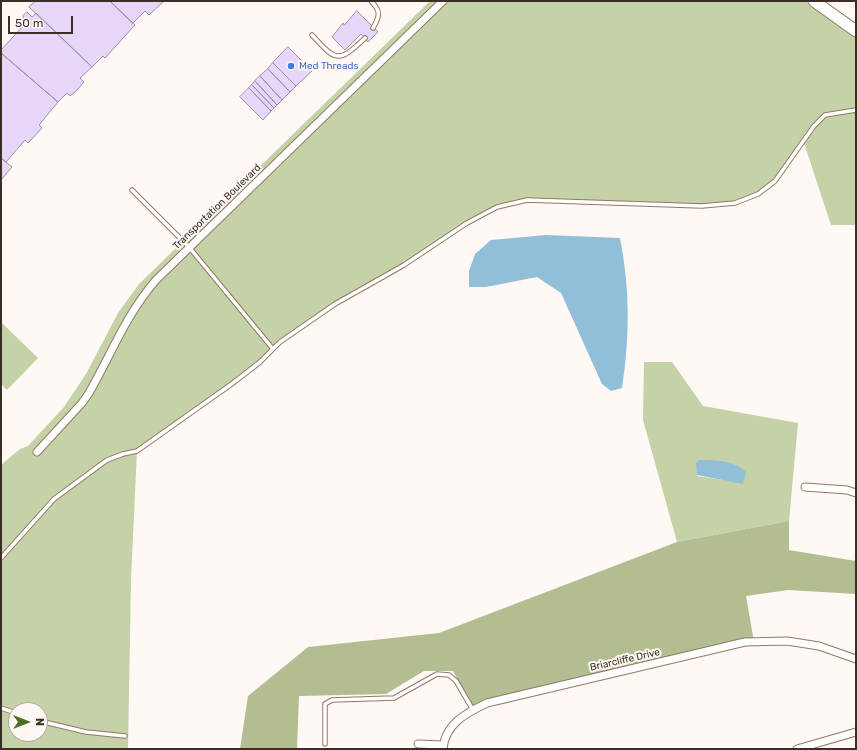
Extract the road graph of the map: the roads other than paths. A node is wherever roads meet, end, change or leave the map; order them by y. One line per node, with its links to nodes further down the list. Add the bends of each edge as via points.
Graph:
1 (371, 1): 4 (lane, via 379,12)
2 (443, 1): 10 (street, Transportation Boulevard)
3 (814, 1): 5 (street)
4 (373, 28)
5 (856, 31)
6 (312, 35): 7 (lane, via 336,57 344,56)
7 (365, 38)
8 (856, 110): 11 (lane, via 825,115 814,126 775,181 758,194 735,203 702,206 527,200 497,207 335,304)
9 (132, 190): 10 (lane)
10 (189, 247): 11 (lane); 12 (street, Transportation Boulevard, via 146,292 116,338 89,393)
11 (273, 349): 15 (lane, via 233,383 137,452 107,460 60,494)
12 (37, 452)
13 (805, 487): 14 (street, via 848,490)
14 (856, 493)
15 (1, 558)
16 (856, 659): 17 (street, Briarcliffe Drive, via 820,646 787,641 745,642 487,702)
17 (473, 710): 21 (lane, via 456,681 449,675 437,674 394,698 332,700 325,704); 23 (street, Briarcliffe Drive, via 462,716 445,734)
18 (48, 722): 20 (lane, via 86,732)
19 (856, 732): 24 (street)
20 (125, 736)
21 (325, 744)
22 (418, 744): 23 (street, Briarcliffe Drive)
23 (443, 747)
24 (798, 749)

